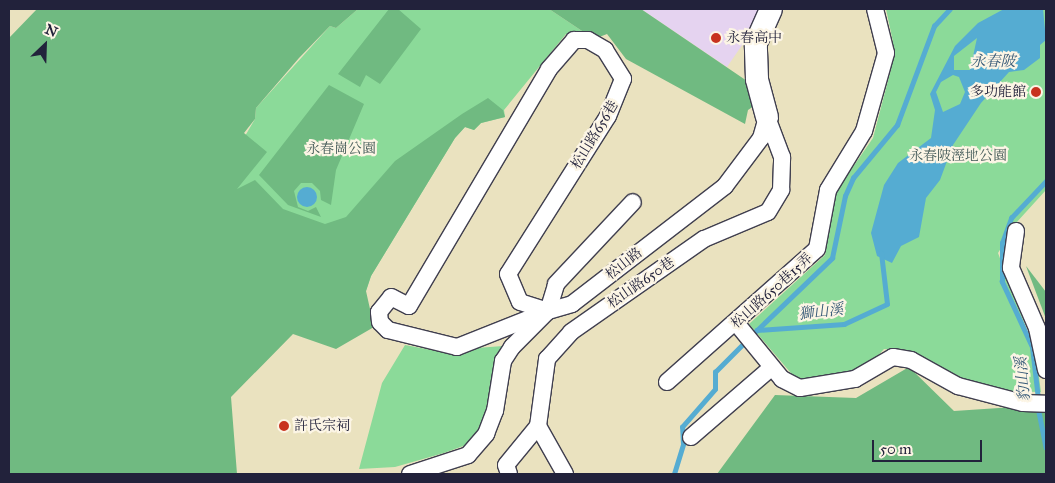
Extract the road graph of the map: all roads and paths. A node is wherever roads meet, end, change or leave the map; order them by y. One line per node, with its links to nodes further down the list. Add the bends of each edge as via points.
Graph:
1 (771, 9): 3 (street, via 756,43 757,79)
2 (875, 9): 9 (street, 松山路650巷15弄, via 886,53 864,131 828,190 818,249 780,292)
3 (767, 117): 7 (street, 松山路, via 761,138 725,186 572,304); 15 (street, 松山路650巷, via 782,157 781,190 768,212 704,239 571,332 547,360)
4 (633, 202): 7 (street, via 556,284)
5 (1004, 239): 12 (street, via 1016,231 1011,268 1037,328)
6 (520, 302): 7 (street); 8 (street); 8 (street, 松山路656巷, via 508,274 620,93 623,79 616,62 588,40 574,40 564,47 549,69 409,306 391,297 379,312 380,322 399,335 457,347)
7 (548, 312): 8 (street, 松山路656巷); 10 (street, 松山路)
8 (522, 322): 10 (street)
9 (737, 324): 11 (street); 13 (street, 松山路650巷15弄)
10 (520, 340): 17 (street, 松山路, via 503,360 495,411 486,434 468,455)
11 (771, 368): 14 (street, via 800,388 855,379 883,360 903,358 958,386); 16 (street)
12 (1046, 370)
13 (667, 382)
14 (1040, 404)
15 (538, 426): 18 (street, via 506,465); 19 (street)
16 (691, 437)
17 (410, 474)
18 (509, 474)
19 (564, 474)

